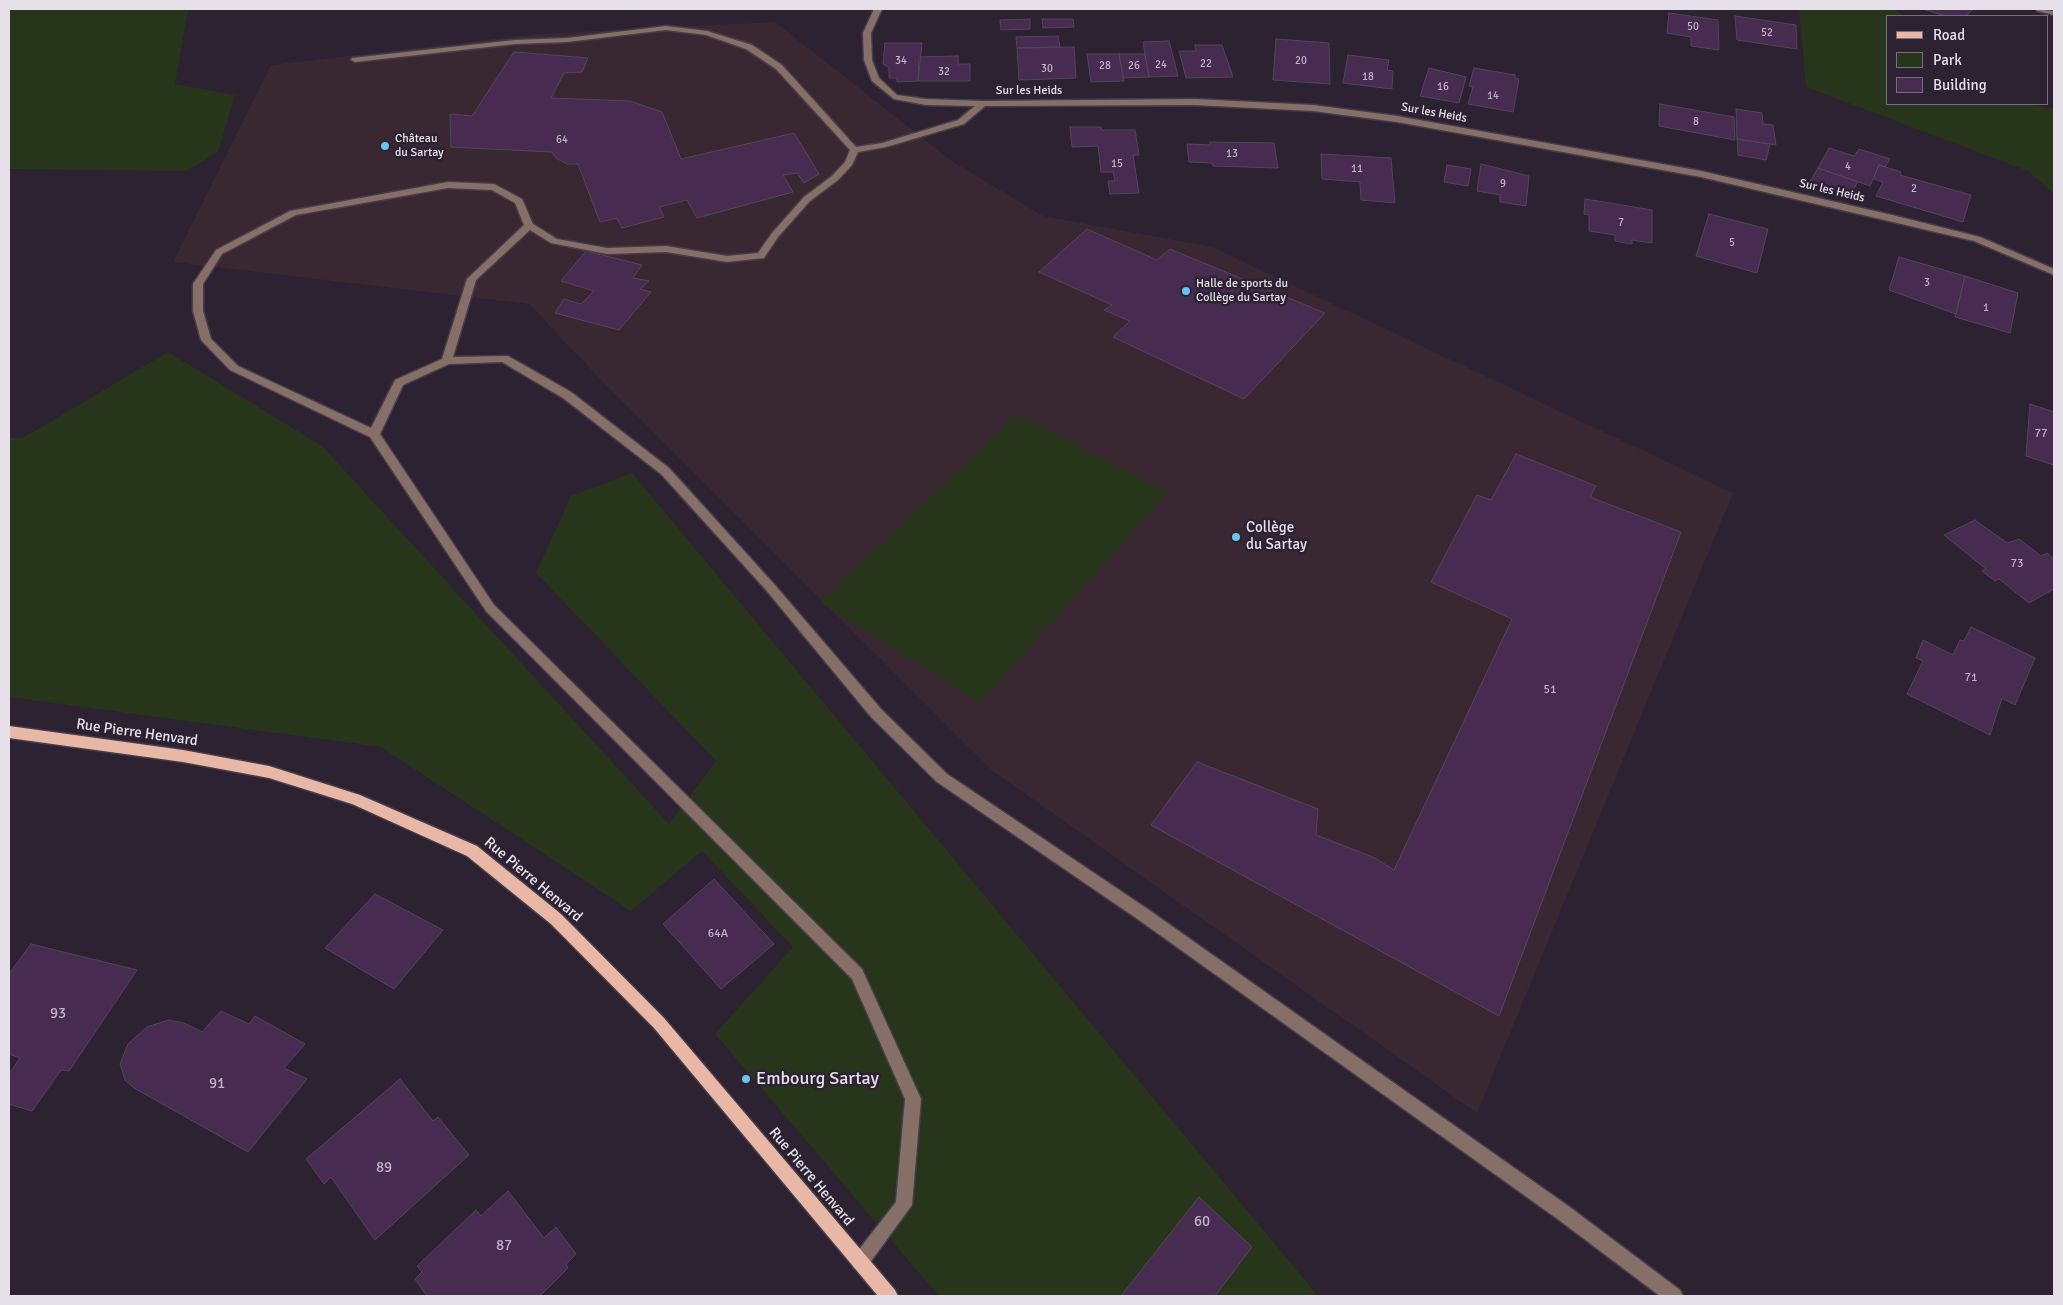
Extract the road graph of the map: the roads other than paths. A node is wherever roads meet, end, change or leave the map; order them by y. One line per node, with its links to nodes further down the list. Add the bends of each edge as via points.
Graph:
1 (878, 9): 5 (street, Sur les Heids, via 866,33 868,60 875,79 894,97)
2 (2040, 9): 3 (street)
3 (2054, 13)
4 (355, 60): 6 (street, via 666,28 707,33 750,47 779,67)
5 (983, 104): 6 (street, via 961,122 883,146); 8 (street, Sur les Heids, via 1195,102 1313,108 1397,119 1701,174 1882,216 1977,239)
6 (854, 150): 7 (street, via 849,163 836,178 807,199 775,234 761,256 727,259 666,249 607,251 554,241)
7 (528, 226): 9 (street, via 472,279); 10 (street, via 519,201 494,187 448,185 292,213 219,252 198,284 198,311 206,340 234,368)
8 (2054, 272)
9 (447, 361): 10 (street, via 399,383); 14 (street, via 504,358 567,395 665,471 770,587 876,713 942,778 1168,932 1565,1214)
10 (374, 434): 12 (street, via 490,608 857,974 913,1100 904,1205)
11 (9, 732): 12 (main road, Rue Pierre Henvard, via 183,756 268,772 355,799 472,850 556,919 659,1023)
12 (860, 1262): 13 (main road, Rue Pierre Henvard)
13 (889, 1296)
14 (1674, 1296)

